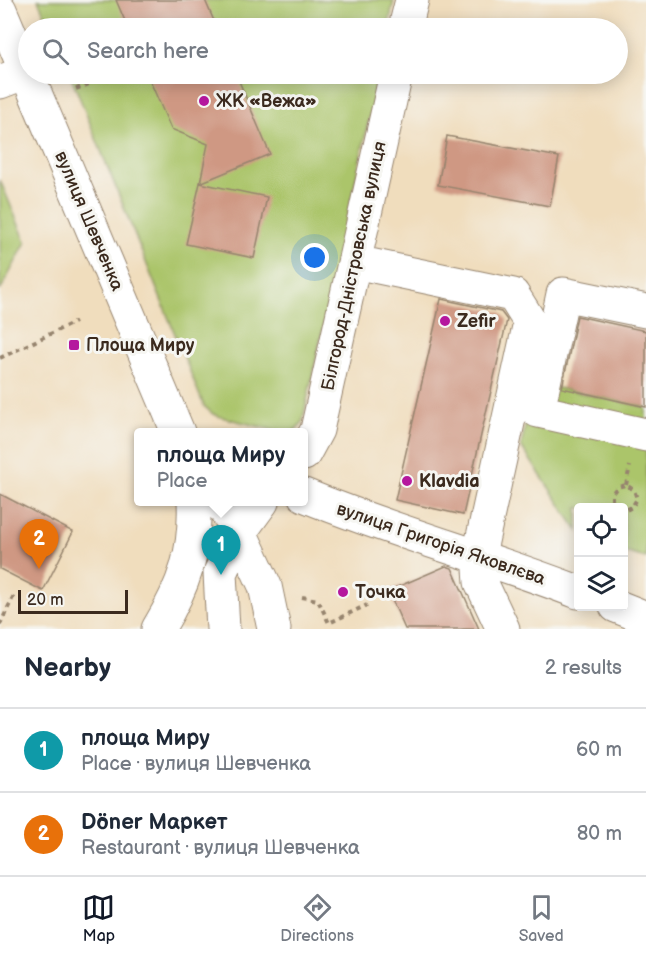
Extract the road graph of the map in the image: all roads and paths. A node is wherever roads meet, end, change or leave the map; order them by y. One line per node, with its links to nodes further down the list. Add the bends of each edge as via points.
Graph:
1 (411, 0): 3 (main road)
2 (0, 10): 4 (main road, вулиця Шевченка)
3 (407, 18)
4 (13, 77): 12 (main road, вулиця Шевченка)
5 (89, 84): 7 (path)
6 (394, 84): 8 (main road, Білгород-Дністровська вулиця)
7 (76, 89)
8 (355, 262): 14 (main road, Білгород-Дністровська вулиця, via 317,430); 22 (main road, via 513,296 530,322)
9 (646, 311): 13 (main road, via 563,294 538,411)
10 (75, 321): 11 (path)
11 (0, 358)
12 (179, 428)
13 (646, 435)
14 (308, 445)
15 (308, 497): 22 (main road, вулиця Григорія Яковлєва, via 359,518)
16 (612, 503): 20 (path, via 617,487 627,485 637,499)
17 (194, 506): 28 (main road, via 189,564)
18 (223, 506): 21 (main road)
19 (258, 506): 21 (main road)
20 (628, 509)
21 (240, 532): 23 (main road); 24 (main road)
22 (479, 555): 25 (main road, вулиця Григорія Яковлєва); 37 (main road, via 481,582)
23 (220, 573): 28 (main road); 34 (main road)
24 (265, 586): 35 (main road); 36 (main road)
25 (574, 590)
26 (14, 596): 32 (path)
27 (302, 597): 29 (path, via 318,600 329,623)
28 (176, 600): 33 (main road)
29 (368, 605)
30 (628, 611): 31 (main road)
31 (646, 618)
32 (0, 625)
33 (158, 629)
34 (223, 629)
35 (274, 629)
36 (286, 629)
37 (503, 629)

